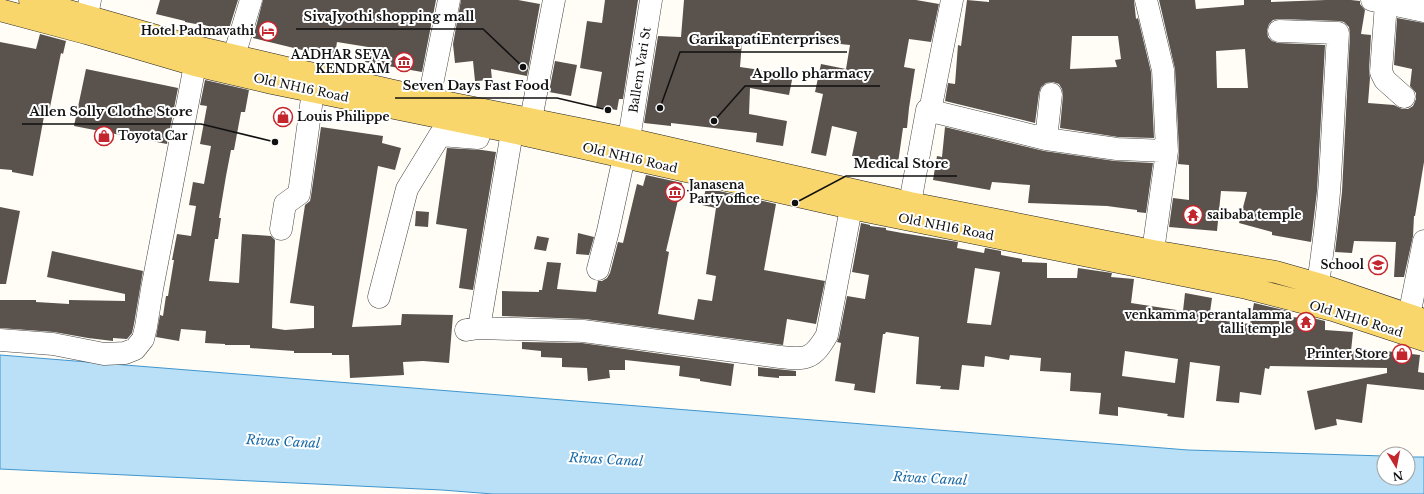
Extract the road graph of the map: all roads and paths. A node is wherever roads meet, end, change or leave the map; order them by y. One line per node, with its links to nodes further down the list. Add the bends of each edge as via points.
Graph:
1 (30, 0): 9 (main road, Old NH16 Road)
2 (251, 0): 13 (street)
3 (449, 0): 18 (street)
4 (554, 0): 20 (street)
5 (651, 0): 24 (street, Ballem Vari St)
6 (952, 0): 19 (street, via 931,106)
7 (1146, 0): 25 (street, via 1163,70)
8 (1379, 1): 11 (street); 17 (street, via 1381,72 1385,80)
9 (89, 8): 13 (main road, Old NH16 Road, via 188,45)
10 (0, 10): 14 (main road, Old NH16 Road)
11 (1424, 11)
12 (1279, 32): 32 (street, via 1338,33 1330,180)
13 (234, 56): 18 (main road, Old NH16 Road)
14 (195, 65): 15 (main road, Old NH16 Road); 35 (street, via 143,339 135,349 125,353 104,354 53,344)
15 (314, 91): 21 (main road, Old NH16 Road); 28 (street, via 299,194 285,204)
16 (1051, 94): 23 (street)
17 (1404, 97)
18 (430, 99): 20 (main road, Old NH16 Road)
19 (927, 110): 23 (street); 26 (street)
20 (531, 119): 24 (main road, Old NH16 Road)
21 (482, 126): 22 (main road, Old NH16 Road); 33 (street, via 478,138 440,135 431,148 407,189)
22 (512, 132): 24 (main road, Old NH16 Road); 27 (street, via 473,329 583,331 788,358 811,356 820,349 827,335)
23 (1046, 139): 25 (street, via 1117,149)
24 (627, 148): 26 (main road, Old NH16 Road); 27 (main road, Old NH16 Road); 31 (street, Ballem Vari St)
25 (1167, 151): 30 (street)
26 (910, 203): 30 (main road, Old NH16 Road)
27 (851, 208): 36 (main road, Old NH16 Road, via 1246,288 1333,310)
28 (281, 229)
29 (1424, 241): 34 (street)
30 (1153, 251): 32 (main road, Old NH16 Road, via 1276,272)
31 (598, 269)
32 (1318, 284): 34 (main road, Old NH16 Road)
33 (379, 297)
34 (1417, 318)
35 (0, 340)
36 (1424, 340)

